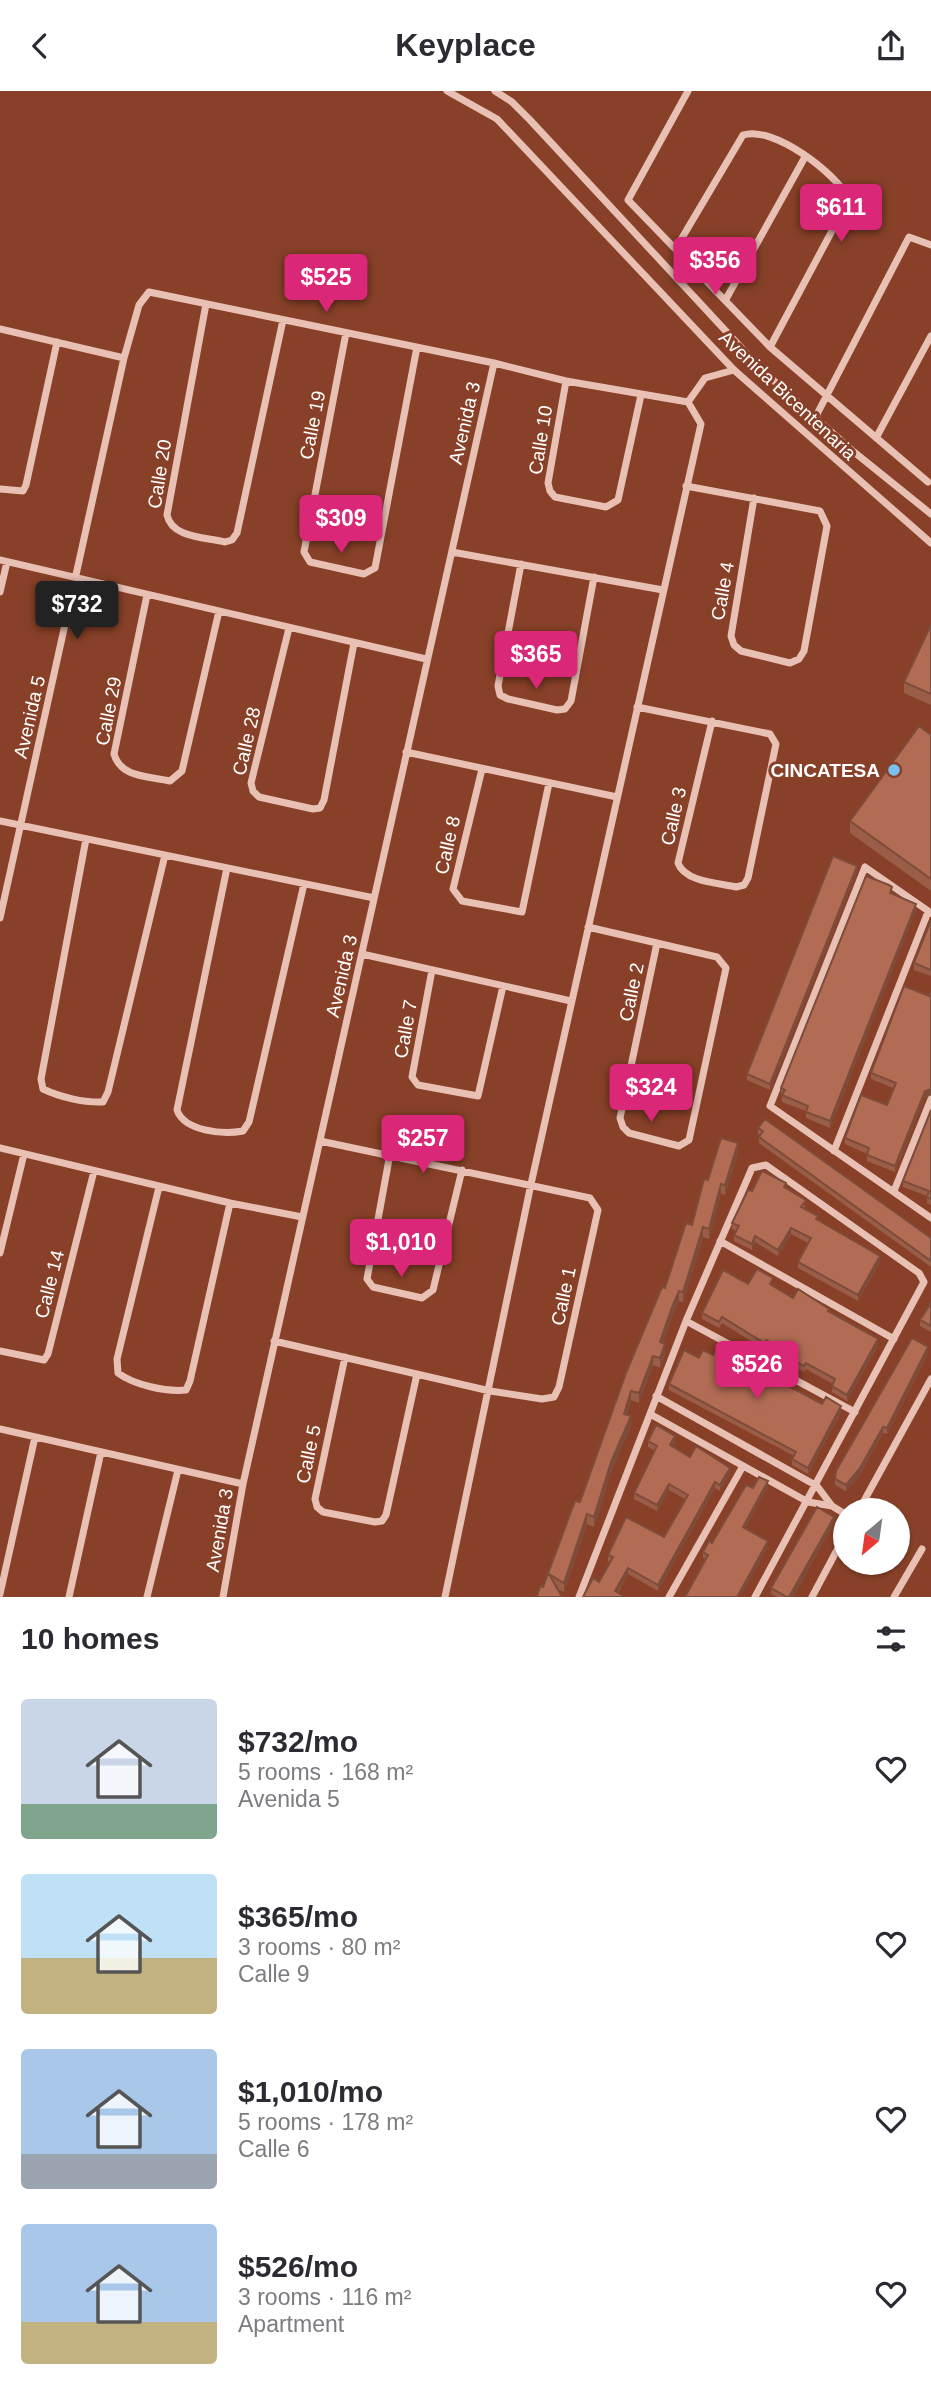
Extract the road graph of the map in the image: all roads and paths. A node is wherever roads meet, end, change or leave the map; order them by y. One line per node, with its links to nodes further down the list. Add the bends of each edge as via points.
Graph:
1 (447, 91): 20 (street, Avenida Bicentenaria, via 497,119)
2 (495, 91): 6 (street, Avenida Bicentenaria, via 521,111)
3 (688, 91): 5 (street)
4 (805, 157): 8 (street, via 765,134 743,135); 9 (street); 17 (street, via 849,199)
5 (628, 200): 6 (street); 8 (street)
6 (621, 217): 25 (street, Avenida Bicentenaria, via 763,371)
7 (931, 245): 23 (street, via 909,237)
8 (676, 248): 9 (street)
9 (726, 299): 17 (street)
10 (206, 304): 11 (street); 11 (street, Calle 20, via 167,515 175,531 225,542 237,533); 18 (street, Avenida 5, via 149,292 139,305)
11 (283, 320): 13 (street)
12 (0, 329): 15 (street)
13 (346, 333): 16 (street); 16 (street, Calle 19, via 304,552 310,562 364,574 375,568)
14 (931, 336): 26 (street)
15 (57, 342): 18 (street); 29 (street, via 26,485 23,491)
16 (417, 347): 19 (street)
17 (770, 347): 23 (street)
18 (124, 358): 37 (street, Avenida 5)
19 (494, 363): 21 (street); 33 (street, Avenida 3)
20 (734, 370): 24 (street, via 705,378); 32 (street, Avenida Bicentenaria)
21 (566, 381): 22 (street); 22 (street, Calle 10, via 550,491 606,507 618,500)
22 (641, 395): 24 (street)
23 (826, 396): 25 (street); 26 (street)
24 (688, 403): 28 (street, via 701,424)
25 (815, 418): 31 (street, Avenida Bicentenaria)
26 (876, 438): 27 (street)
27 (930, 481)
28 (687, 487): 30 (street); 38 (street)
29 (0, 489)
30 (754, 498): 30 (street, Calle 4, via 820,512 827,526 804,651 790,663 741,651 731,636)
31 (931, 514)
32 (931, 543)
33 (452, 552): 35 (street); 44 (street, Avenida 3)
34 (3, 561): 37 (street); 39 (street)
35 (521, 564): 36 (street); 36 (street, via 500,695 557,710 571,701)
36 (594, 577): 38 (street)
37 (76, 578): 40 (street); 52 (street, Avenida 5)
38 (663, 590): 45 (street)
39 (0, 592)
40 (147, 594): 41 (street); 41 (street, Calle 29, via 114,754 126,772 170,781 182,771)
41 (219, 611): 42 (street)
42 (289, 628): 43 (street); 43 (street, Calle 28, via 251,783 259,797 320,808)
43 (354, 643): 44 (street)
44 (426, 659): 47 (street, Avenida 3)
45 (637, 707): 46 (street); 50 (street)
46 (712, 720): 46 (street, Calle 3, via 770,734 776,744 744,885 736,887 688,876 678,863)
47 (407, 752): 48 (street); 57 (street, Avenida 3)
48 (482, 769): 49 (street); 49 (street, Calle 8, via 453,889 462,901 522,912)
49 (549, 783): 50 (street)
50 (617, 797): 60 (street)
51 (0, 821): 52 (street)
52 (21, 826): 53 (street); 59 (street, Avenida 5)
53 (86, 839): 54 (street); 54 (street, via 41,1079 43,1089 92,1102 103,1102 108,1092)
54 (165, 855): 55 (street)
55 (227, 868): 56 (street); 56 (street, via 177,1110 186,1124 231,1134 243,1131 249,1122)
56 (304, 884): 57 (street)
57 (374, 898): 62 (street, Avenida 3)
58 (930, 912): 69 (street); 69 (street, via 865,867 770,1106)
59 (0, 918)
60 (588, 927): 61 (street); 65 (street)
61 (657, 943): 61 (street, Calle 2, via 717,957 726,968 689,1140 679,1146 629,1133 620,1118)
62 (362, 954): 63 (street); 67 (street, Avenida 3)
63 (432, 970): 64 (street); 64 (street, Calle 7, via 412,1077 418,1085 478,1096)
64 (503, 986): 65 (street)
65 (572, 1001): 74 (street)
66 (931, 1099): 76 (street)
67 (320, 1142): 71 (street); 78 (street, Avenida 3)
68 (0, 1148): 70 (street)
69 (834, 1151): 76 (street)
70 (24, 1154): 73 (street); 81 (street)
71 (390, 1154): 72 (street); 72 (street, via 367,1279 373,1287 422,1299 433,1290)
72 (462, 1170): 74 (street)
73 (94, 1171): 75 (street); 85 (street, Calle 14, via 48,1354 37,1360)
74 (531, 1184): 89 (street); 89 (street, Calle 1, via 590,1198 598,1210 554,1398)
75 (159, 1187): 77 (street); 77 (street, via 117,1359 118,1373 176,1391 186,1390 190,1381)
76 (894, 1191): 79 (street)
77 (230, 1203): 78 (street)
78 (302, 1217): 84 (street, Avenida 3)
79 (931, 1218)
80 (720, 1241): 82 (street); 83 (street); 83 (street, via 752,1168 766,1165 919,1273 924,1282 921,1291)
81 (0, 1253)
82 (686, 1321): 90 (street); 91 (street)
83 (894, 1339): 91 (street)
84 (275, 1341): 86 (street); 98 (street, Avenida 3)
85 (0, 1351)
86 (345, 1357): 87 (street); 87 (street, Calle 5, via 315,1499 323,1512 382,1521)
87 (417, 1374): 89 (street)
88 (930, 1384): 100 (street)
89 (490, 1391): 109 (street)
90 (656, 1396): 92 (street); 99 (street)
91 (855, 1412): 99 (street)
92 (650, 1414): 96 (street); 110 (street)
93 (0, 1429): 94 (street)
94 (35, 1437): 95 (street); 105 (street)
95 (101, 1452): 97 (street); 106 (street)
96 (743, 1466): 101 (street); 111 (street)
97 (178, 1470): 98 (street); 107 (street)
98 (243, 1485): 108 (street, Avenida 3)
99 (817, 1486): 101 (street); 102 (street)
100 (866, 1498)
101 (808, 1502): 102 (street); 112 (street)
102 (832, 1506)
103 (922, 1549): 114 (street)
104 (833, 1558): 113 (street)
105 (0, 1594)
106 (69, 1597)
107 (147, 1597)
108 (223, 1597)
109 (445, 1597)
110 (579, 1597)
111 (670, 1597)
112 (755, 1597)
113 (812, 1597)
114 (894, 1597)

